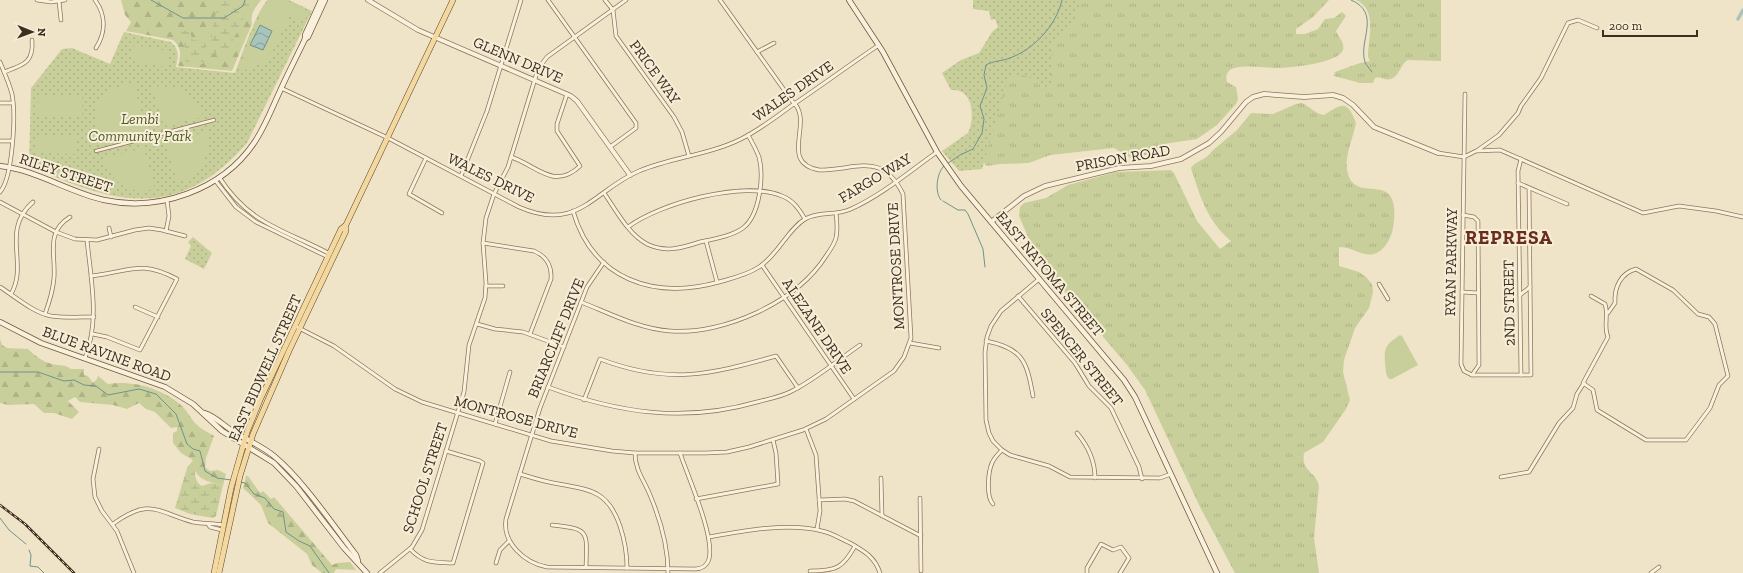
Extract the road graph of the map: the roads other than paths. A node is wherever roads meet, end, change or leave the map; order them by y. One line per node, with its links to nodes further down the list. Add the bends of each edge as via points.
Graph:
1 (37, 0): 13 (street)
2 (64, 0): 13 (street)
3 (95, 0): 24 (street, via 104,22 103,33)
4 (321, 0): 20 (main road, RILEY STREET)
5 (325, 0): 20 (main road, RILEY STREET)
6 (368, 0): 18 (street, GLENN DRIVE, via 418,30)
7 (453, 0): 18 (main road, EAST BIDWELL STREET)
8 (521, 0): 27 (street)
9 (548, 0): 19 (street)
10 (605, 0): 15 (street, PRICE WAY)
11 (626, 0): 15 (street, SCHOOL STREET)
12 (849, 0): 23 (main road, EAST NATOMA STREET)
13 (59, 1): 16 (street)
14 (722, 1): 25 (street)
15 (612, 10): 19 (street, SCHOOL STREET); 46 (street, PRICE WAY, via 616,36 674,117 682,132)
16 (61, 20)
17 (1597, 28): 43 (street, via 1578,20 1568,24 1541,78 1518,113 1499,135)
18 (435, 37): 27 (street, GLENN DRIVE); 38 (main road, EAST BIDWELL STREET)
19 (574, 37): 29 (street, SCHOOL STREET, via 544,60); 41 (street, via 636,124 636,128)
20 (305, 39): 30 (main road, RILEY STREET)
21 (32, 40): 28 (street, via 29,60)
22 (774, 43): 25 (street)
23 (879, 45): 35 (street, WALES DRIVE); 45 (main road, EAST NATOMA STREET)
24 (96, 48)
25 (757, 52): 35 (street)
26 (0, 62): 28 (street)
27 (501, 66): 29 (street, GLENN DRIVE); 54 (street, via 482,125)
28 (4, 72): 34 (street)
29 (534, 80): 31 (street, GLENN DRIVE); 47 (street, SCHOOL STREET)
30 (281, 88): 38 (street, WALES DRIVE); 55 (main road, RILEY STREET, via 264,127 253,144 234,166)
31 (567, 94): 41 (street, GLENN DRIVE, via 577,101); 47 (street, via 557,131 580,166 570,174 552,176)
32 (1465, 94): 48 (street, RYAN PARKWAY)
33 (0, 103): 34 (street)
34 (13, 103): 40 (street)
35 (795, 104): 37 (street, WALES DRIVE); 56 (street, via 802,119 797,150 807,165 824,170 875,166 888,172)
36 (214, 120): 42 (street)
37 (748, 135): 46 (street, WALES DRIVE, via 730,144); 60 (street, via 760,163)
38 (388, 138): 49 (street, WALES DRIVE); 85 (main road, EAST BIDWELL STREET, via 345,226 341,229)
39 (0, 141): 40 (street)
40 (12, 141): 52 (street)
41 (610, 147): 53 (street, GLENN DRIVE)
42 (96, 151)
43 (1476, 151): 48 (street); 50 (street, via 1500,150)
44 (1438, 153): 48 (street, PRISON ROAD); 75 (street, PRISON ROAD, via 1374,127 1343,98 1333,95 1304,97 1264,94 1246,102 1209,143 1181,159 1151,166 1119,168 1045,186 1024,196)
45 (938, 154): 56 (street, FARGO WAY); 75 (main road, EAST NATOMA STREET)
46 (689, 156): 53 (street, WALES DRIVE, via 645,168)
47 (511, 157): 61 (street, SCHOOL STREET)
48 (1464, 157): 71 (street, RYAN PARKWAY)
49 (426, 158): 54 (street, WALES DRIVE); 68 (street, via 409,194)
50 (1521, 159): 57 (street, 2ND STREET); 73 (street, via 1643,213 1679,206)
51 (0, 166): 52 (main road, RILEY STREET)
52 (10, 167): 59 (street); 63 (main road, RILEY STREET, via 37,174 111,202)
53 (630, 175): 62 (street, WALES DRIVE)
54 (461, 176): 61 (street, WALES DRIVE)
55 (217, 179): 63 (main road, RILEY STREET, via 192,192); 85 (street, via 234,199 257,219)
56 (896, 181): 69 (street, FARGO WAY, via 853,208); 116 (street, MONTROSE DRIVE, via 904,194 905,202)
57 (1518, 183): 58 (street); 99 (street, 2ND STREET)
58 (1529, 188): 66 (street); 95 (street)
59 (0, 192)
60 (759, 192): 74 (street, via 774,193 786,198); 76 (street, via 722,192 651,212); 83 (street, via 756,210 747,225 734,233)
61 (494, 194): 67 (street, WALES DRIVE, via 523,209 539,213 560,214); 84 (street, SCHOOL STREET, via 486,218)
62 (604, 194): 67 (street, WALES DRIVE); 76 (street)
63 (167, 200): 78 (street, via 169,216)
64 (0, 202): 70 (street)
65 (33, 202): 70 (street)
66 (1567, 204)
67 (573, 211): 86 (street, FARGO WAY, via 583,239)
68 (442, 213)
69 (836, 213): 74 (street, FARGO WAY, via 817,214); 102 (street, via 837,231 832,247 812,275)
70 (23, 215): 79 (street); 98 (street, via 16,235 18,272 16,286)
71 (1463, 215): 96 (street, RYAN PARKWAY); 97 (street, via 1474,217 1478,221)
72 (70, 217): 79 (street)
73 (1743, 217)
74 (805, 219): 87 (street, FARGO WAY, via 777,252)
75 (991, 222): 89 (main road, EAST NATOMA STREET)
76 (628, 226): 83 (street, via 643,241 664,249 677,249)
77 (109, 228): 81 (street)
78 (166, 231): 80 (street); 81 (street, via 142,229)
79 (56, 232): 82 (street, via 74,239); 107 (street, via 52,245 54,280)
80 (186, 236)
81 (111, 237): 82 (street)
82 (87, 240): 88 (street)
83 (706, 241): 90 (street)
84 (483, 243): 92 (street, SCHOOL STREET); 114 (street, via 534,251 548,262 550,282)
85 (330, 257): 112 (main road, EAST BIDWELL STREET); 112 (main road, EAST BIDWELL STREET, via 319,282 319,288)
86 (604, 262): 90 (street, FARGO WAY, via 625,278 656,288 684,289); 104 (street, BRIARCLIFF DRIVE, via 589,282)
87 (762, 265): 90 (street, FARGO WAY, via 742,275); 102 (street, ALEZANE DRIVE)
88 (91, 276): 108 (street); 109 (street, via 142,267 160,270 177,279)
89 (1038, 280): 100 (street); 153 (main road, EAST NATOMA STREET, via 1130,388)
90 (717, 282)
91 (1379, 284): 103 (street)
92 (486, 286): 93 (street); 111 (street, SCHOOL STREET, via 484,304)
93 (503, 286)
94 (0, 287): 98 (street)
95 (1530, 287): 99 (street); 125 (street, via 1531,375)
96 (1462, 292): 97 (street); 124 (street, RYAN PARKWAY, via 1460,364 1464,371)
97 (1478, 293): 124 (street, via 1479,365)
98 (11, 294): 107 (street)
99 (1520, 295): 125 (street, 2ND STREET)
100 (1018, 296): 115 (street, via 997,316); 157 (street, SPENCER STREET, via 1075,363 1089,386 1112,408 1140,468)
101 (1591, 296): 106 (street, via 1605,304)
102 (784, 297): 104 (street, via 749,316 685,332 648,328); 122 (street, ALEZANE DRIVE)
103 (1388, 299)
104 (581, 302): 118 (street, BRIARCLIFF DRIVE)
105 (135, 306): 109 (street)
106 (1608, 313): 126 (street, via 1605,331 1608,336); 126 (street, via 1615,303 1614,297 1620,279 1628,271 1636,269 1650,276 1673,290 1698,314 1709,317 1715,324 1728,376 1719,385 1710,408 1686,440 1646,440 1596,410 1593,390 1584,383)
107 (45, 314): 108 (street, via 58,317)
108 (94, 317): 113 (street)
109 (158, 317): 113 (street, via 140,350)
110 (0, 322): 121 (main road, BLUE RAVINE ROAD, via 41,343)
111 (477, 324): 114 (street); 136 (street, SCHOOL STREET, via 470,345 466,382)
112 (297, 327): 120 (main road, EAST BIDWELL STREET); 127 (main road, EAST BIDWELL STREET); 136 (street, MONTROSE DRIVE, via 340,350 403,394)
113 (93, 334): 121 (street)
114 (530, 334): 118 (street)
115 (986, 341): 131 (street, via 1008,346 1020,356 1027,368); 147 (street, via 986,424 991,437)
116 (910, 343): 119 (street); 133 (street, MONTROSE DRIVE, via 894,372)
117 (860, 345): 122 (street)
118 (564, 347): 129 (street, BRIARCLIFF DRIVE)
119 (939, 348)
120 (283, 352): 127 (main road, via 284,356 274,378); 128 (main road, EAST BIDWELL STREET)
121 (85, 358): 135 (main road, BLUE RAVINE ROAD, via 165,387 184,397)
122 (830, 365): 130 (street); 133 (street, ALEZANE DRIVE)
123 (510, 372): 137 (street)
124 (1472, 375): 125 (street)
125 (1521, 375)
126 (1585, 381): 154 (street, via 1577,394 1573,408 1559,423 1529,472)
127 (276, 382): 134 (main road, EAST BIDWELL STREET)
128 (269, 383): 134 (main road, via 271,385); 141 (main road, EAST BIDWELL STREET)
129 (548, 387): 132 (street); 140 (street, BRIARCLIFF DRIVE)
130 (798, 388): 132 (street, via 784,395 730,410 689,414 656,413); 132 (street, via 776,356 722,371 682,375 636,371 600,359)
131 (1034, 396)
132 (584, 400)
133 (854, 400): 138 (street, MONTROSE DRIVE)
134 (264, 408): 143 (main road, EAST BIDWELL STREET)
135 (204, 413): 141 (main road, BLUE RAVINE ROAD); 144 (main road, BLUE RAVINE ROAD, via 212,424)
136 (458, 413): 137 (street, MONTROSE DRIVE); 148 (street, SCHOOL STREET)
137 (495, 424): 140 (street, MONTROSE DRIVE)
138 (806, 429): 142 (street, MONTROSE DRIVE); 163 (street, via 815,451)
139 (1077, 433): 156 (street, via 1091,455)
140 (532, 435): 149 (street, MONTROSE DRIVE, via 565,444); 152 (street, BRIARCLIFF DRIVE)
141 (245, 438): 143 (main road, BLUE RAVINE ROAD); 144 (main road, EAST BIDWELL STREET)
142 (773, 440): 150 (street, MONTROSE DRIVE, via 727,452); 162 (street, via 778,484)
143 (251, 442): 145 (main road, EAST BIDWELL STREET); 160 (main road, BLUE RAVINE ROAD, via 282,463)
144 (243, 444): 145 (main road, BLUE RAVINE ROAD); 151 (main road, EAST BIDWELL STREET)
145 (248, 447): 151 (main road, EAST BIDWELL STREET); 158 (main road, BLUE RAVINE ROAD, via 274,463)
146 (99, 449): 166 (street, via 94,489 99,506)
147 (1002, 450): 156 (street, via 1014,457 1049,466 1070,477); 164 (street, via 992,462 990,471 990,497)
148 (446, 451): 177 (street, SCHOOL STREET, via 422,530); 177 (street, via 483,463 453,563 428,562)
149 (635, 453): 150 (street, MONTROSE DRIVE); 184 (street, via 636,468 650,494 664,535)
150 (680, 453): 162 (street)
151 (237, 474): 159 (main road, EAST BIDWELL STREET); 169 (main road, EAST BIDWELL STREET, via 237,490)
152 (520, 474): 174 (street, BRIARCLIFF DRIVE, via 506,523); 183 (street, via 587,489 605,500 616,516 626,543)
153 (1171, 474): 157 (street, via 1164,478); 196 (main road, EAST NATOMA STREET)
154 (1501, 477)
155 (881, 478): 165 (street)
156 (1095, 478): 157 (street)
157 (1142, 479)
158 (290, 480): 160 (main road); 171 (main road, BLUE RAVINE ROAD)
159 (231, 486): 168 (main road, EAST BIDWELL STREET); 169 (main road, via 232,502 227,526)
160 (304, 488): 176 (main road, BLUE RAVINE ROAD)
161 (920, 498): 172 (street)
162 (696, 499): 173 (street)
163 (819, 500): 165 (street, via 848,499); 170 (street, via 820,517)
164 (993, 504)
165 (882, 516): 172 (street)
166 (113, 524): 168 (street, via 130,513 153,509); 187 (street, via 121,537)
167 (552, 525): 181 (street, via 577,528 584,533)
168 (223, 528): 180 (main road, via 219,556); 188 (main road, EAST BIDWELL STREET)
169 (229, 529): 180 (main road, EAST BIDWELL STREET)
170 (817, 529): 173 (street, via 764,528); 175 (street)
171 (334, 535): 176 (main road); 178 (main road, BLUE RAVINE ROAD)
172 (921, 536): 186 (street)
173 (708, 537): 184 (street, via 709,558 703,567)
174 (509, 541): 179 (street, via 500,550); 181 (street, via 515,549 538,564)
175 (855, 546): 185 (street, via 840,566 828,571); 193 (street, via 873,559)
176 (350, 548): 178 (main road, BLUE RAVINE ROAD)
177 (410, 549): 191 (street, SCHOOL STREET)
178 (358, 562): 190 (main road, BLUE RAVINE ROAD)
179 (496, 563)
180 (221, 564): 189 (main road, EAST BIDWELL STREET)
181 (586, 567): 183 (street)
182 (1659, 567): 197 (street)
183 (627, 568): 184 (street)
184 (668, 569): 192 (street)
185 (810, 571)
186 (921, 571)
187 (134, 573)
188 (214, 573)
189 (219, 573)
190 (367, 573)
191 (380, 573)
192 (668, 573)
193 (880, 573)
194 (1087, 573): 195 (street, via 1087,568 1101,544 1113,550 1121,547 1129,558)
195 (1120, 573)
196 (1217, 573)
197 (1651, 573)

